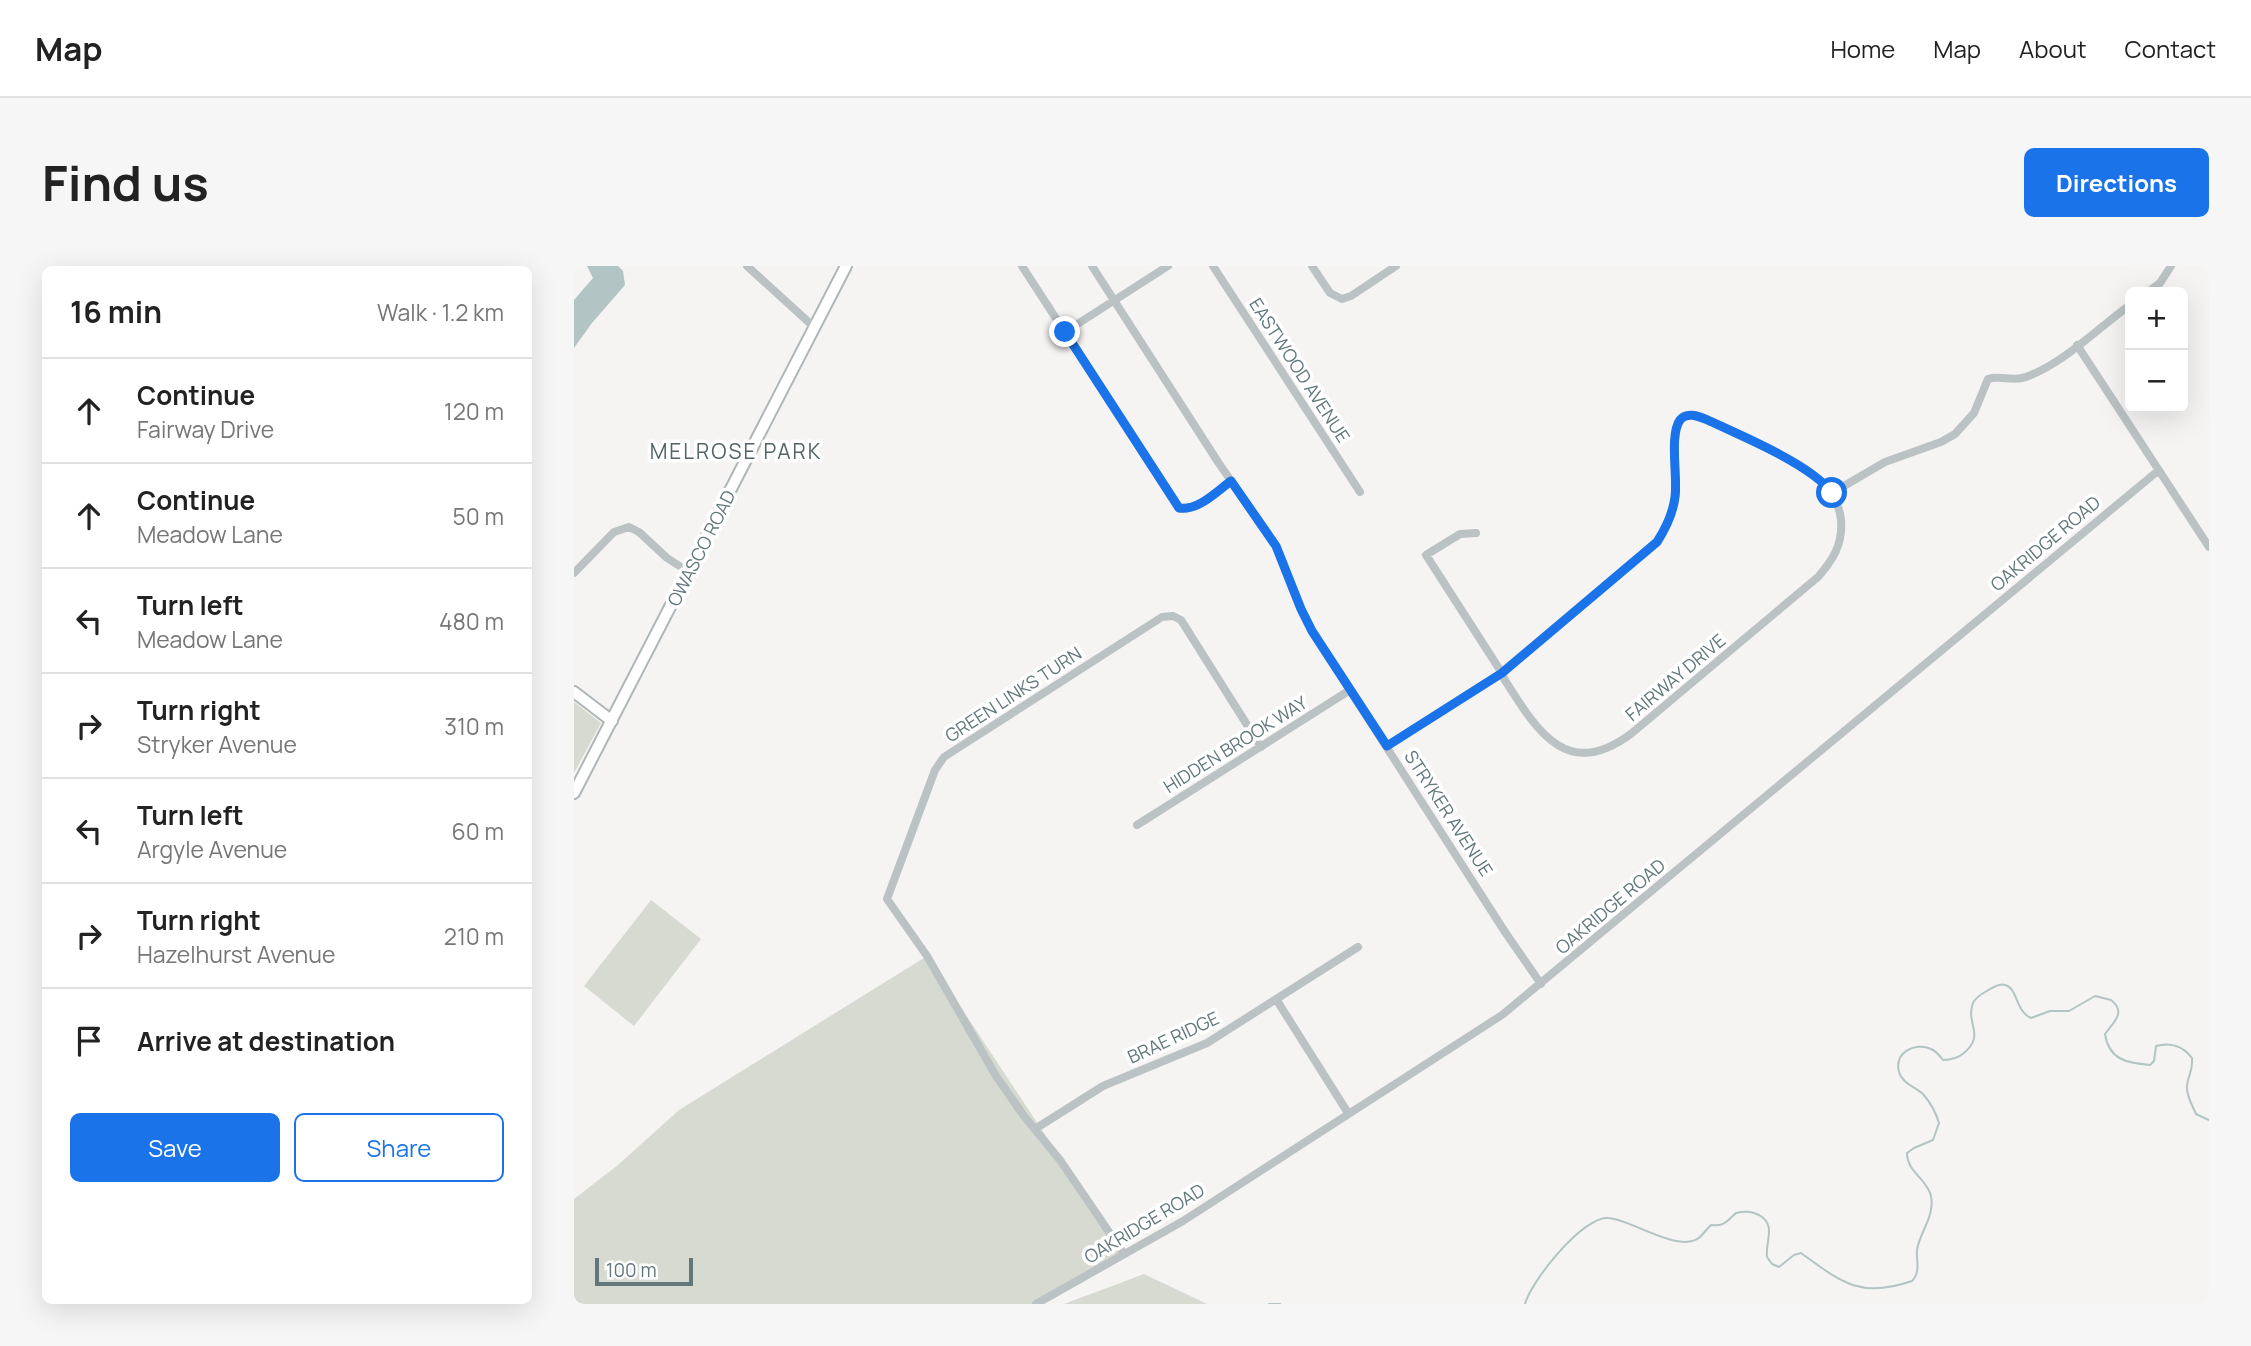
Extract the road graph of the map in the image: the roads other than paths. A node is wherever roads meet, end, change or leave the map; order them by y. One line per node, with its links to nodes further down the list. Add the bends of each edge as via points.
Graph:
1 (747, 266): 13 (street)
2 (846, 266): 13 (main road, OWASCO ROAD)
3 (1021, 266): 14 (street)
4 (1091, 266): 11 (street, STRYKER AVENUE)
5 (1168, 266): 11 (street)
6 (1213, 266): 18 (street, EASTWOOD AVENUE)
7 (1312, 266): 8 (street, via 1333,296 1347,298)
8 (1396, 266)
9 (2171, 266): 10 (street)
10 (2155, 287)
11 (1114, 301): 14 (street); 17 (street, STRYKER AVENUE)
12 (2125, 309): 15 (street)
13 (814, 327): 22 (main road, OWASCO ROAD)
14 (1065, 332): 17 (street, via 1179,508 1191,508)
15 (2077, 345): 16 (street); 19 (street, via 2022,378 1988,379 1974,413 1955,434 1885,462)
16 (2159, 470): 21 (street); 33 (street, OAKRIDGE ROAD)
17 (1231, 481): 25 (street, STRYKER AVENUE, via 1276,546 1305,618)
18 (1360, 492)
19 (1832, 493): 24 (street, via 1810,472 1733,433 1692,415 1680,420 1675,496 1657,542); 24 (street, FAIRWAY DRIVE, via 1842,528 1831,562 1615,746 1583,753 1556,745 1530,719)
20 (1476, 533): 24 (street, FAIRWAY DRIVE, via 1460,534 1426,555)
21 (2209, 547)
22 (689, 572): 23 (street, via 629,527 614,532); 27 (main road, OWASCO ROAD)
23 (574, 573)
24 (1502, 673): 28 (street)
25 (1350, 690): 28 (street, STRYKER AVENUE); 29 (street, HIDDEN BROOK WAY)
26 (574, 692): 27 (main road)
27 (612, 721): 30 (main road, OWASCO ROAD)
28 (1387, 746): 33 (street, STRYKER AVENUE)
29 (1261, 747): 31 (street, HIDDEN BROOK WAY); 36 (street, GREEN LINKS TURN, via 1181,620 1173,616 1162,617 944,757 935,771 887,899 927,956 996,1076)
30 (574, 793)
31 (1137, 825)
32 (1358, 947): 34 (street, BRAE RIDGE)
33 (1541, 984): 35 (street, OAKRIDGE ROAD, via 1476,1033)
34 (1276, 999): 35 (street); 36 (street, BRAE RIDGE, via 1207,1043 1103,1086)
35 (1348, 1114): 37 (street, OAKRIDGE ROAD)
36 (1035, 1129): 37 (street, GREEN LINKS TURN)
37 (1124, 1254): 38 (street, OAKRIDGE ROAD)
38 (1036, 1304)

